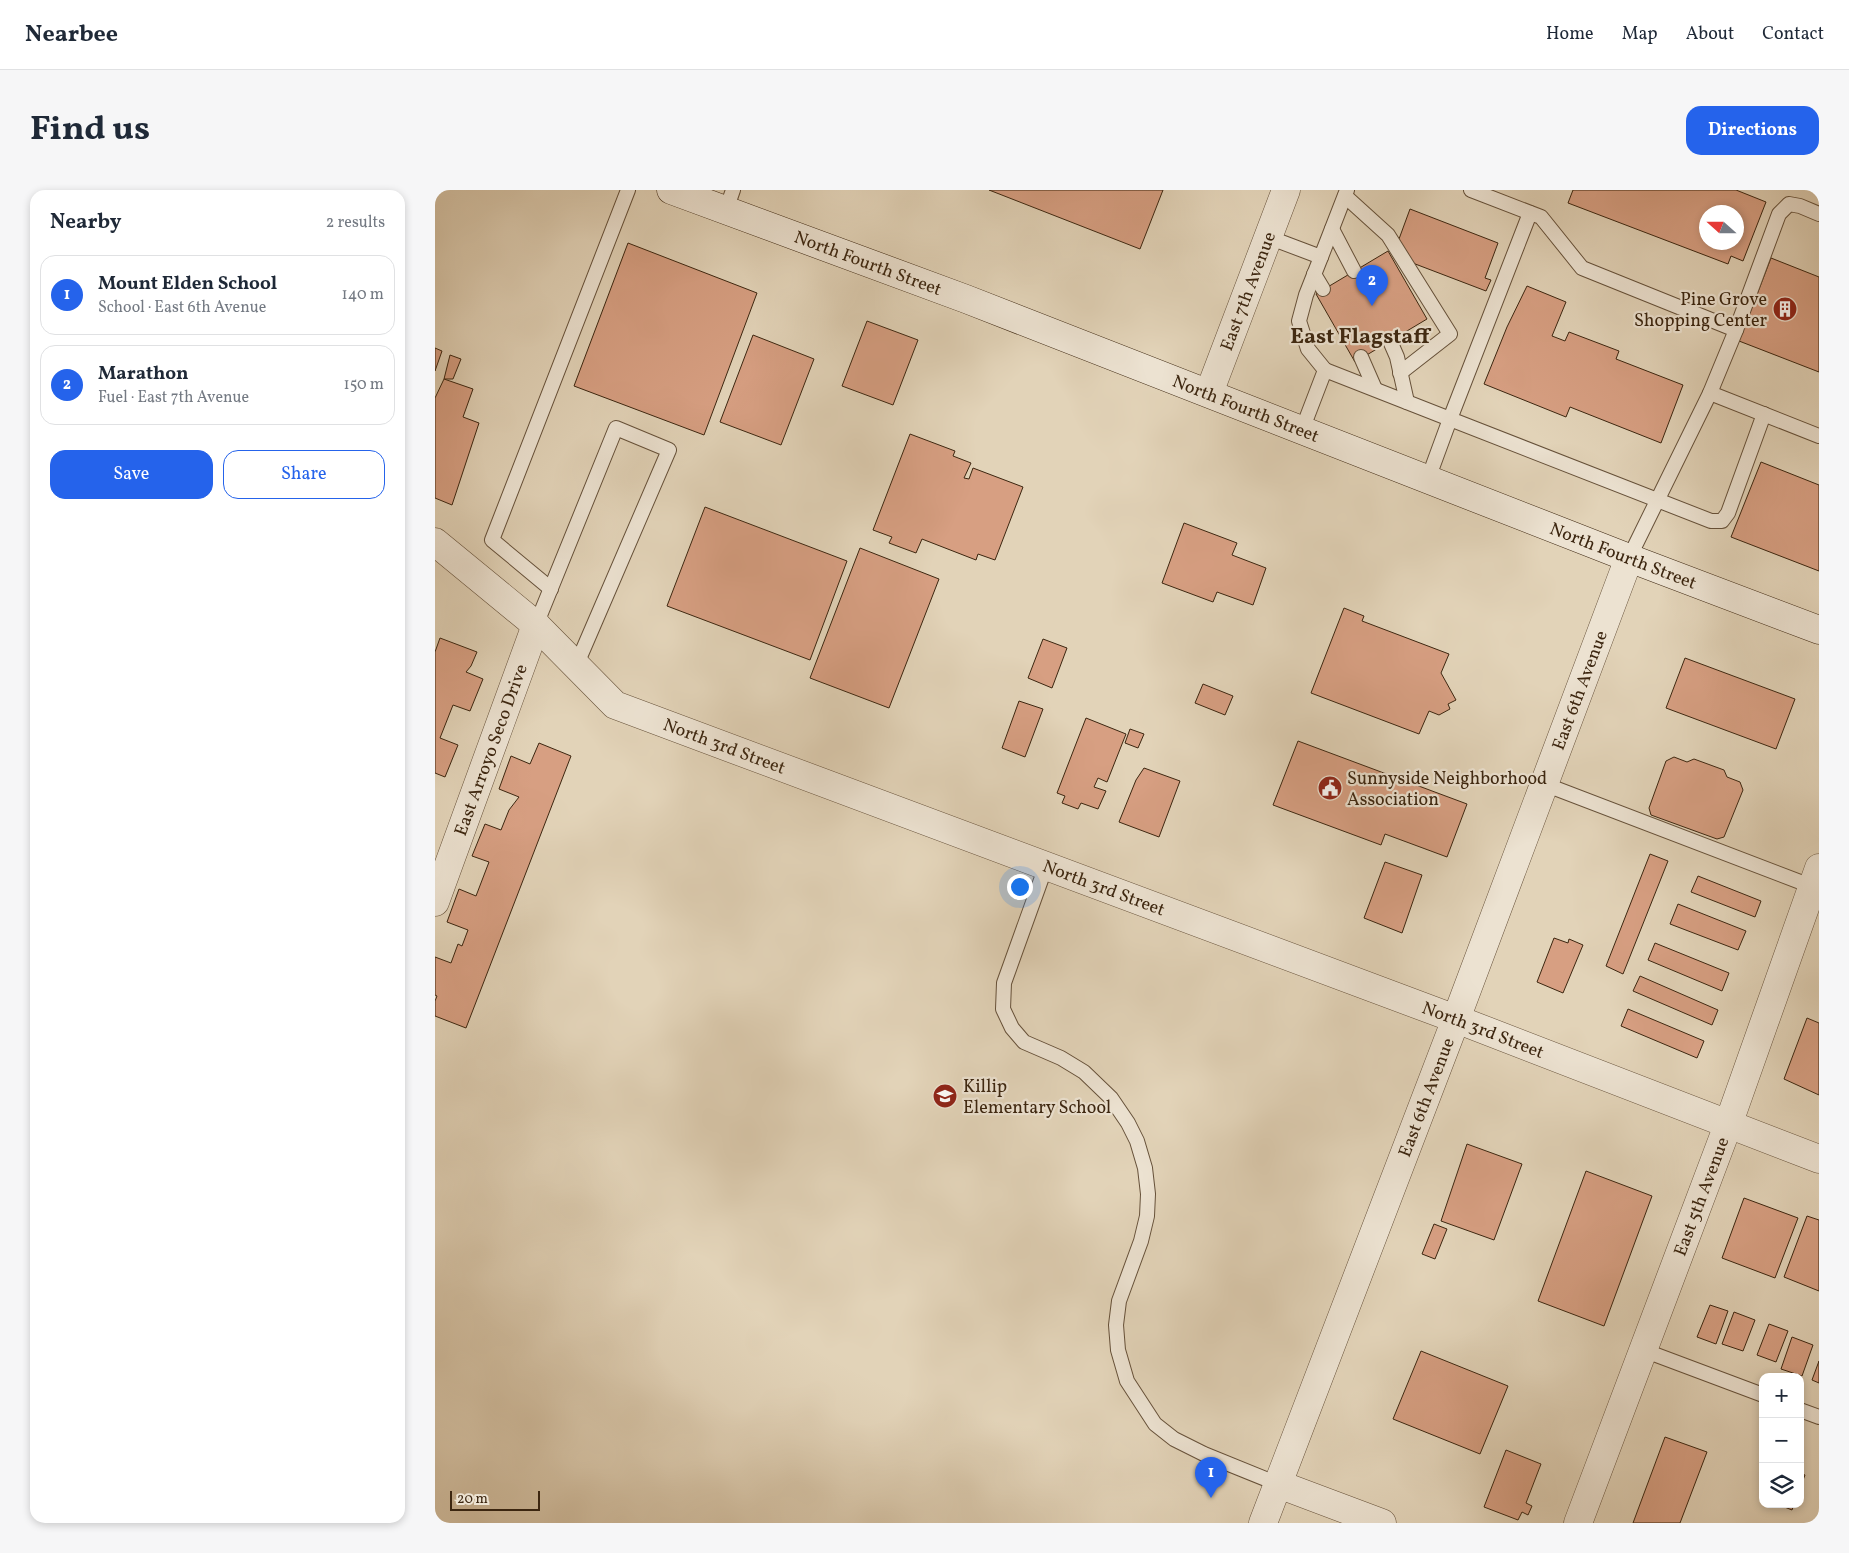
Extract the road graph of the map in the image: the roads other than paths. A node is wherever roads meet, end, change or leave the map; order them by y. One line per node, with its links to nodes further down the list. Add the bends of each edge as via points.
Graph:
1 (628, 190): 32 (lane, via 492,540)
2 (671, 190): 6 (street, North Fourth Street)
3 (1286, 190): 10 (street, East 7th Avenue)
4 (1471, 190): 7 (lane)
5 (1346, 193): 9 (lane); 19 (lane, via 1388,234 1450,334)
6 (729, 200): 21 (street, North Fourth Street, via 965,299)
7 (1530, 213): 15 (lane, via 1541,217 1582,268); 25 (lane)
8 (1819, 214): 15 (lane, via 1789,204 1779,214)
9 (1332, 229): 11 (lane); 12 (lane)
10 (1268, 237): 11 (lane); 21 (street, East 7th Avenue)
11 (1321, 256): 13 (lane)
12 (1354, 271)
13 (1314, 274): 14 (lane); 18 (lane, via 1299,321 1308,349)
14 (1323, 289)
15 (1736, 330): 22 (lane)
16 (1390, 341): 19 (lane)
17 (1361, 358): 20 (lane)
18 (1325, 370): 20 (lane); 26 (lane)
19 (1400, 373): 23 (lane)
20 (1375, 389): 23 (lane)
21 (1209, 393): 26 (street, North Fourth Street)
22 (1710, 393): 24 (lane); 29 (lane)
23 (1407, 402): 25 (lane)
24 (1764, 414): 27 (lane); 29 (lane, via 1728,513 1722,521)
25 (1450, 419): 28 (lane); 29 (lane)
26 (1302, 430): 28 (street, North Fourth Street)
27 (1819, 436)
28 (1428, 479): 31 (street, North Fourth Street)
29 (1657, 500): 31 (lane)
30 (435, 542): 33 (street, North 3rd Street)
31 (1629, 558): 34 (street, North Fourth Street); 36 (street, East 6th Avenue)
32 (551, 589): 33 (lane); 35 (lane, via 616,428 669,450)
33 (536, 625): 35 (street, North 3rd Street); 39 (street, East Arroyo Seco Drive)
34 (1819, 630)
35 (576, 666): 37 (street, North 3rd Street, via 615,704)
36 (1544, 784): 38 (lane); 40 (street, East 6th Avenue)
37 (1046, 866): 40 (street, North 3rd Street); 47 (lane, via 1004,983 1003,1009 1012,1028 1024,1042 1084,1072 1111,1098 1137,1141 1145,1168 1147,1216 1119,1302 1116,1325 1118,1350 1127,1381 1155,1424 1174,1439)
38 (1817, 881): 41 (street, East 5th Avenue)
39 (435, 902)
40 (1456, 1019): 41 (street, North 3rd Street); 47 (street, East 6th Avenue)
41 (1727, 1125): 42 (street, North 3rd Street); 43 (street, East 5th Avenue)
42 (1819, 1159)
43 (1643, 1350): 44 (lane); 50 (street, East 5th Avenue)
44 (1759, 1394)
45 (1804, 1411): 46 (lane)
46 (1819, 1417)
47 (1278, 1484): 48 (street, East 6th Avenue); 49 (street)
48 (1263, 1523)
49 (1382, 1523)
50 (1578, 1523)

